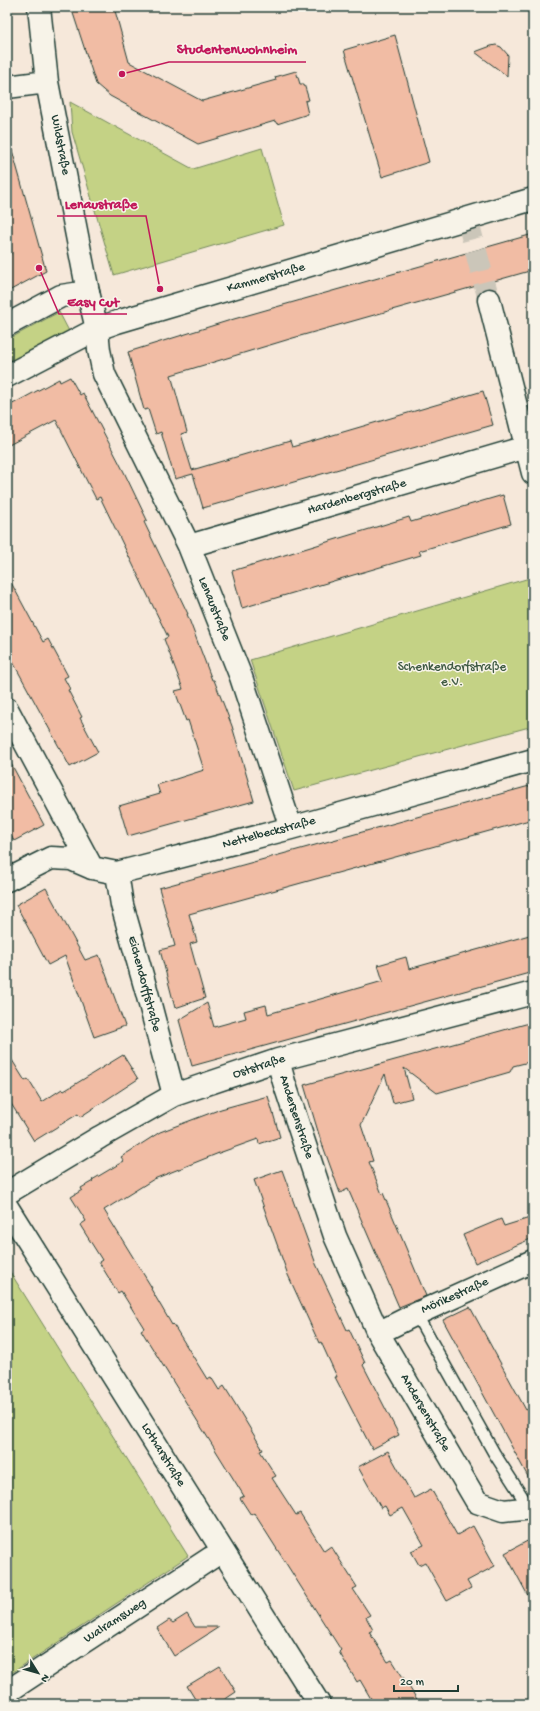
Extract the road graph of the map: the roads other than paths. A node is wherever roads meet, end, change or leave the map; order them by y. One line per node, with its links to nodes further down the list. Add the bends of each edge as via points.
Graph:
1 (39, 7): 2 (street, Wildstraße)
2 (47, 82): 3 (street); 5 (street, Wildstraße)
3 (7, 87)
4 (533, 199): 8 (street, Kammerstraße)
5 (88, 292): 7 (street, via 62,296); 8 (street, Wildstraße)
6 (489, 300): 10 (street)
7 (7, 325)
8 (97, 329): 9 (street, Kammerstraße); 12 (street, Lenaustraße, via 98,350 104,374)
9 (7, 376)
10 (526, 447): 11 (street); 12 (street, Hardenbergstraße)
11 (533, 473)
12 (189, 546): 15 (street, Lenaustraße, via 241,677)
13 (7, 710): 16 (street)
14 (533, 760): 15 (street, Nettelbeckstraße)
15 (290, 828): 17 (street, Nettelbeckstraße)
16 (92, 868): 17 (street, Nettelbeckstraße); 18 (street, Nettelbeckstraße, via 71,859 51,858)
17 (117, 873): 21 (street, Eichendorffstraße, via 122,905)
18 (7, 880)
19 (533, 993): 20 (street, Oststraße)
20 (278, 1060): 21 (street, Oststraße); 26 (street, Andersenstraße, via 335,1236)
21 (174, 1095): 22 (street, Oststraße)
22 (7, 1193)
23 (7, 1207): 28 (street, Lotharstraße)
24 (533, 1261): 25 (street, Mörikestraße)
25 (416, 1314): 26 (street, Mörikestraße); 27 (lane, Andersenstraße, via 494,1453)
26 (378, 1333): 27 (street, Andersenstraße, via 477,1502 503,1511)
27 (532, 1509)
28 (223, 1552): 29 (street, Walramsweg); 30 (street, Lotharstraße)
29 (7, 1692)
30 (319, 1704)

